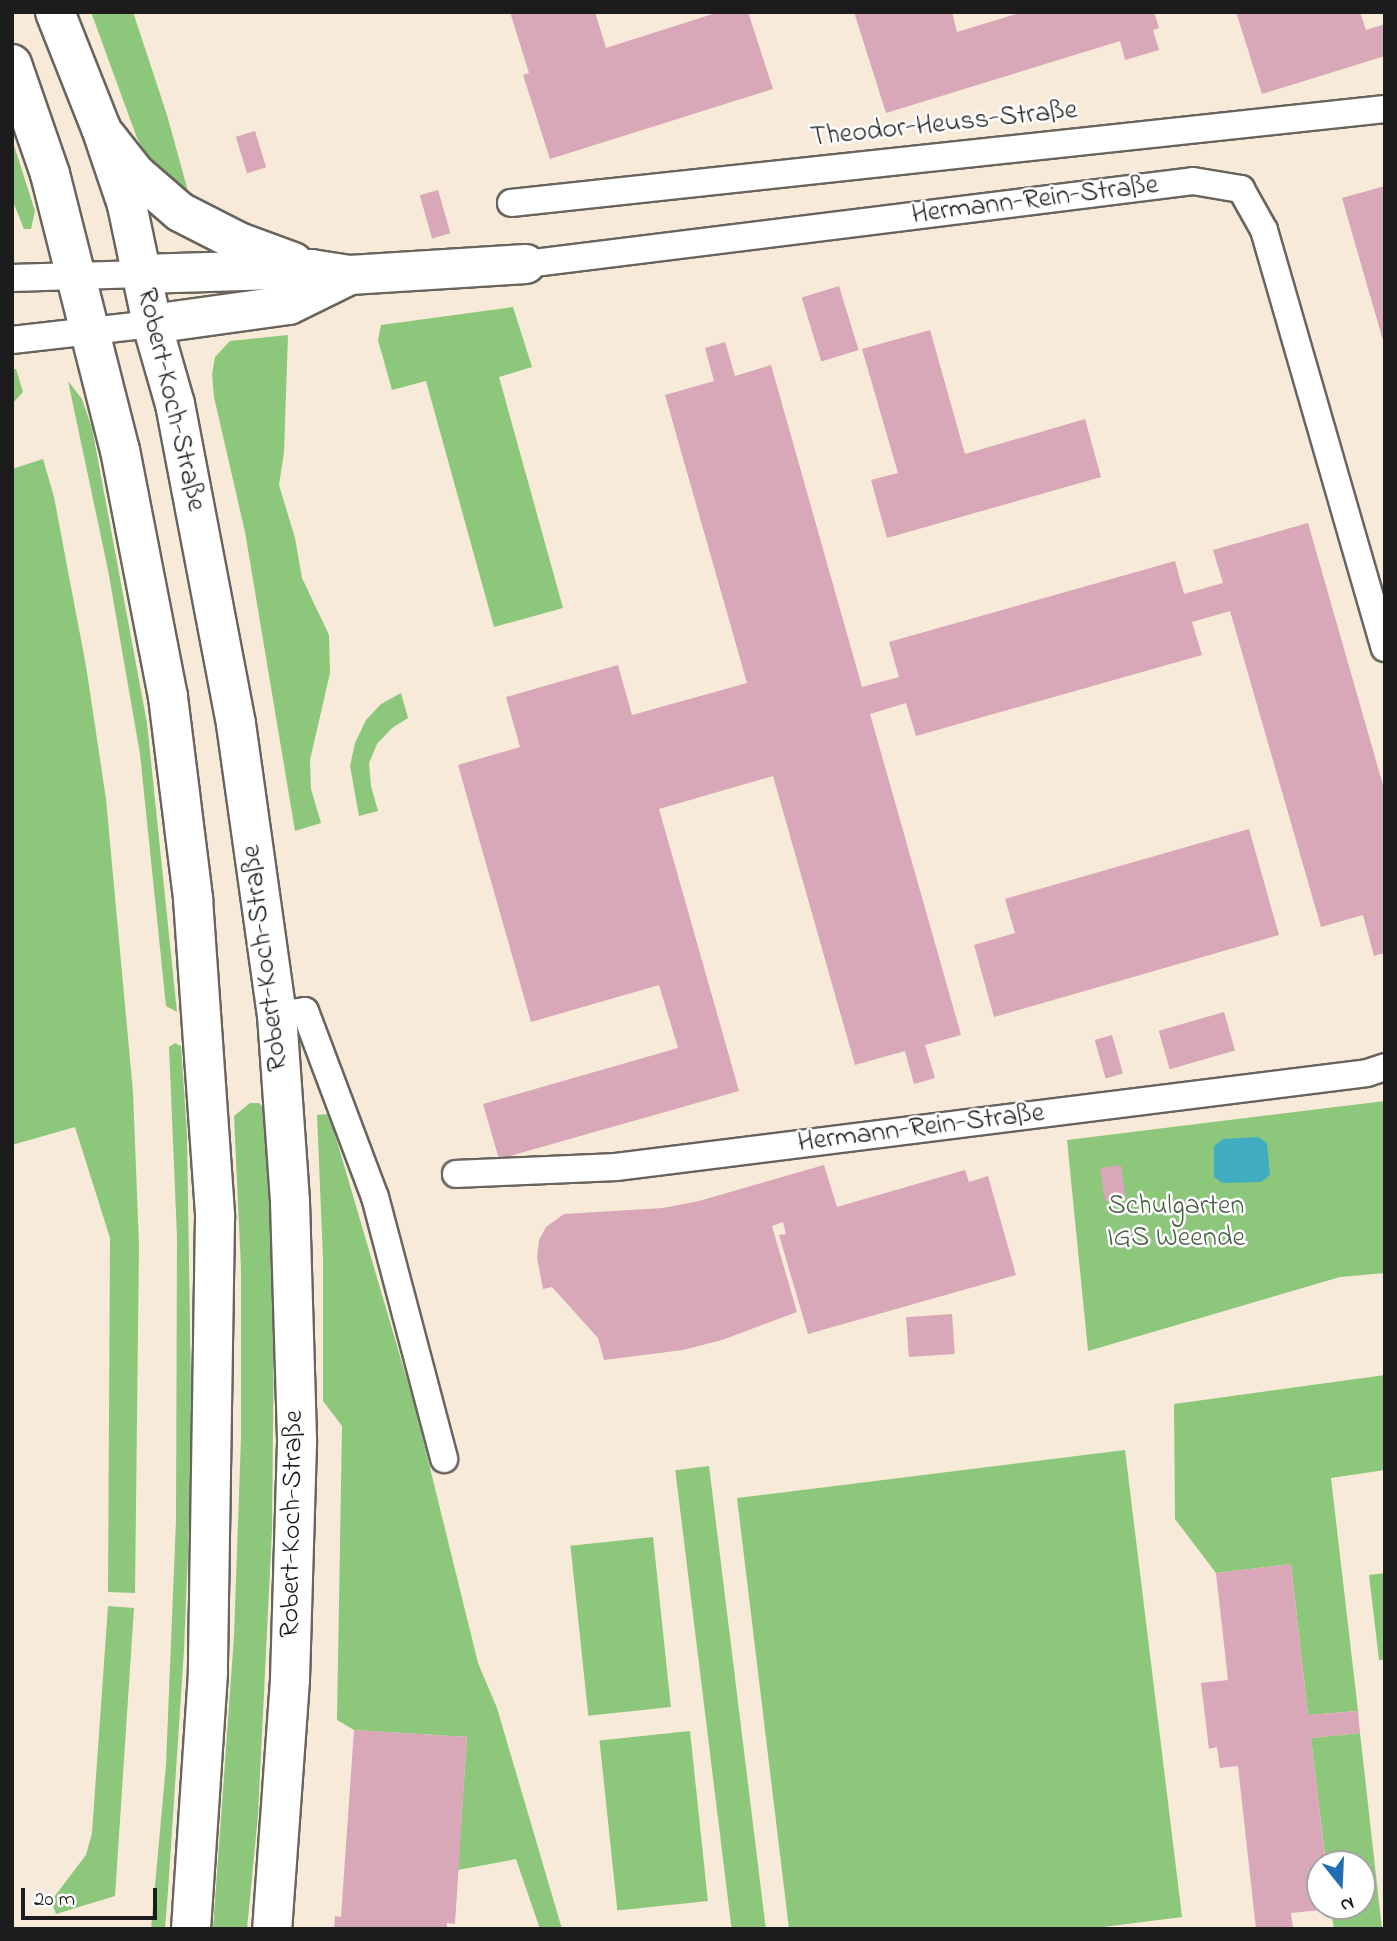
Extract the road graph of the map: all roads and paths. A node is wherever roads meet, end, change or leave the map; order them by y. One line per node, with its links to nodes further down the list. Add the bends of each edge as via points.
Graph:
1 (55, 12): 4 (street, Robert-Koch-Straße)
2 (12, 64): 10 (street, via 50,174)
3 (1385, 109): 5 (lane, Theodor-Heuss-Straße)
4 (101, 128): 7 (street, Hermann-Rein-Straße, via 136,174 180,212 239,242); 8 (street, Robert-Koch-Straße, via 127,205)
5 (510, 203)
6 (526, 264): 9 (street, Hermann-Rein-Straße); 15 (lane, Hermann-Rein-Straße, via 1193,181 1241,190 1264,230)
7 (311, 269): 8 (street, Hermann-Rein-Straße); 9 (street, Hermann-Rein-Straße)
8 (141, 274): 10 (lane); 12 (street, Robert-Koch-Straße)
9 (350, 275): 12 (street, Hermann-Rein-Straße, via 289,305)
10 (76, 276): 11 (lane); 13 (street)
11 (12, 278)
12 (152, 324): 13 (lane); 16 (street, Robert-Koch-Straße, via 175,404 236,724)
13 (90, 329): 14 (lane); 20 (street, via 120,450 168,697 193,899 215,1217 208,1672)
14 (12, 340)
15 (1385, 648)
16 (276, 1015): 19 (lane, via 305,1011 370,1185); 21 (street, Robert-Koch-Straße, via 290,1202 297,1443 290,1680)
17 (1385, 1068): 18 (lane, Hermann-Rein-Straße, via 616,1167)
18 (456, 1174)
19 (444, 1459)
20 (191, 1929)
21 (272, 1929)

